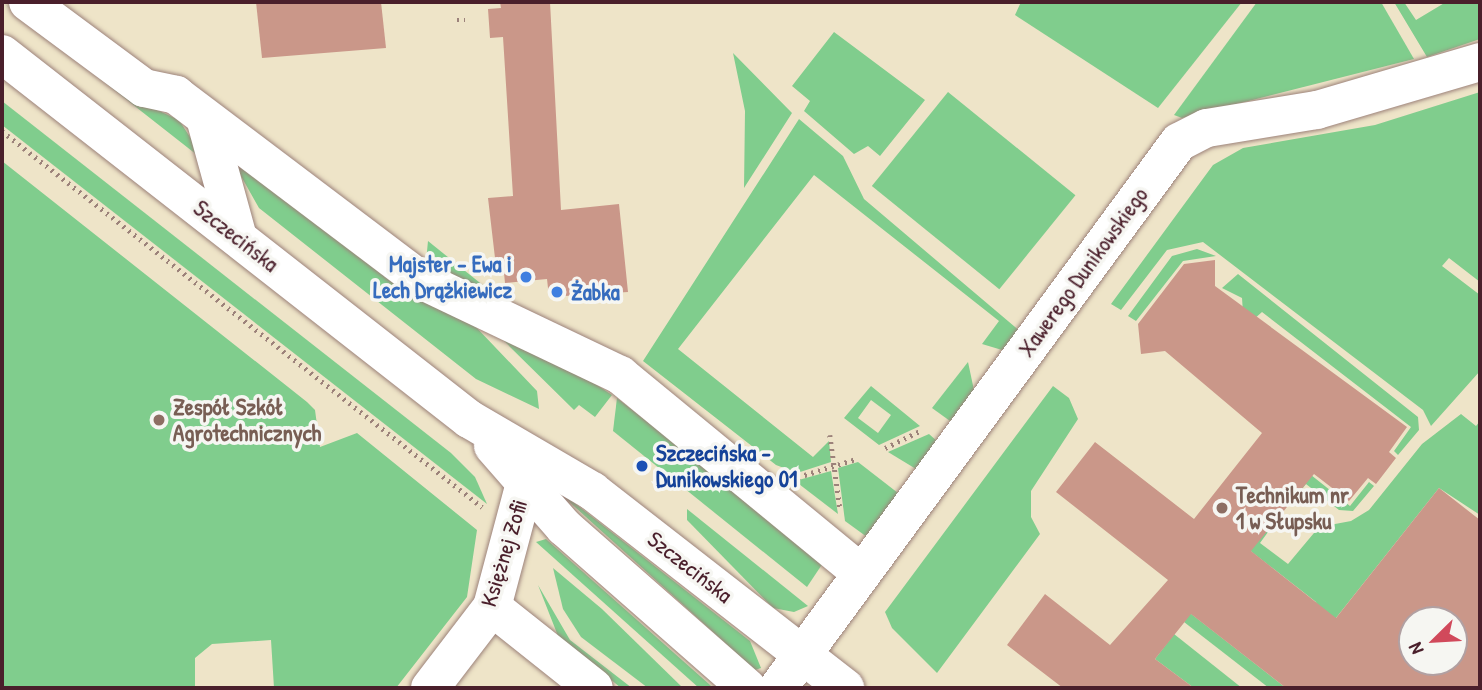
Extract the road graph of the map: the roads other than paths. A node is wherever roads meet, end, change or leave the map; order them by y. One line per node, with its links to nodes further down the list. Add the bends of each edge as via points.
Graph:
1 (28, 2): 4 (street, via 144,88 176,94)
2 (2, 54): 5 (street, Szczecińska)
3 (1480, 62): 8 (street, Xawerego Dunikowskiego, via 1317,110 1188,135)
4 (205, 118): 5 (street); 8 (street, via 429,285 620,375)
5 (238, 238): 6 (street, Szczecińska)
6 (469, 419): 7 (street, Szczecińska); 10 (street, Szczecińska, via 592,491)
7 (525, 483): 9 (street, Księżnej Zofii); 13 (street, Szczecińska, via 565,527)
8 (861, 573): 10 (street, Xawerego Dunikowskiego)
9 (492, 607): 11 (street, Księżnej Zofii); 12 (street)
10 (801, 654): 14 (street); 15 (street, Szczecińska)
11 (430, 688)
12 (594, 688)
13 (747, 688)
14 (778, 688)
15 (845, 688)

